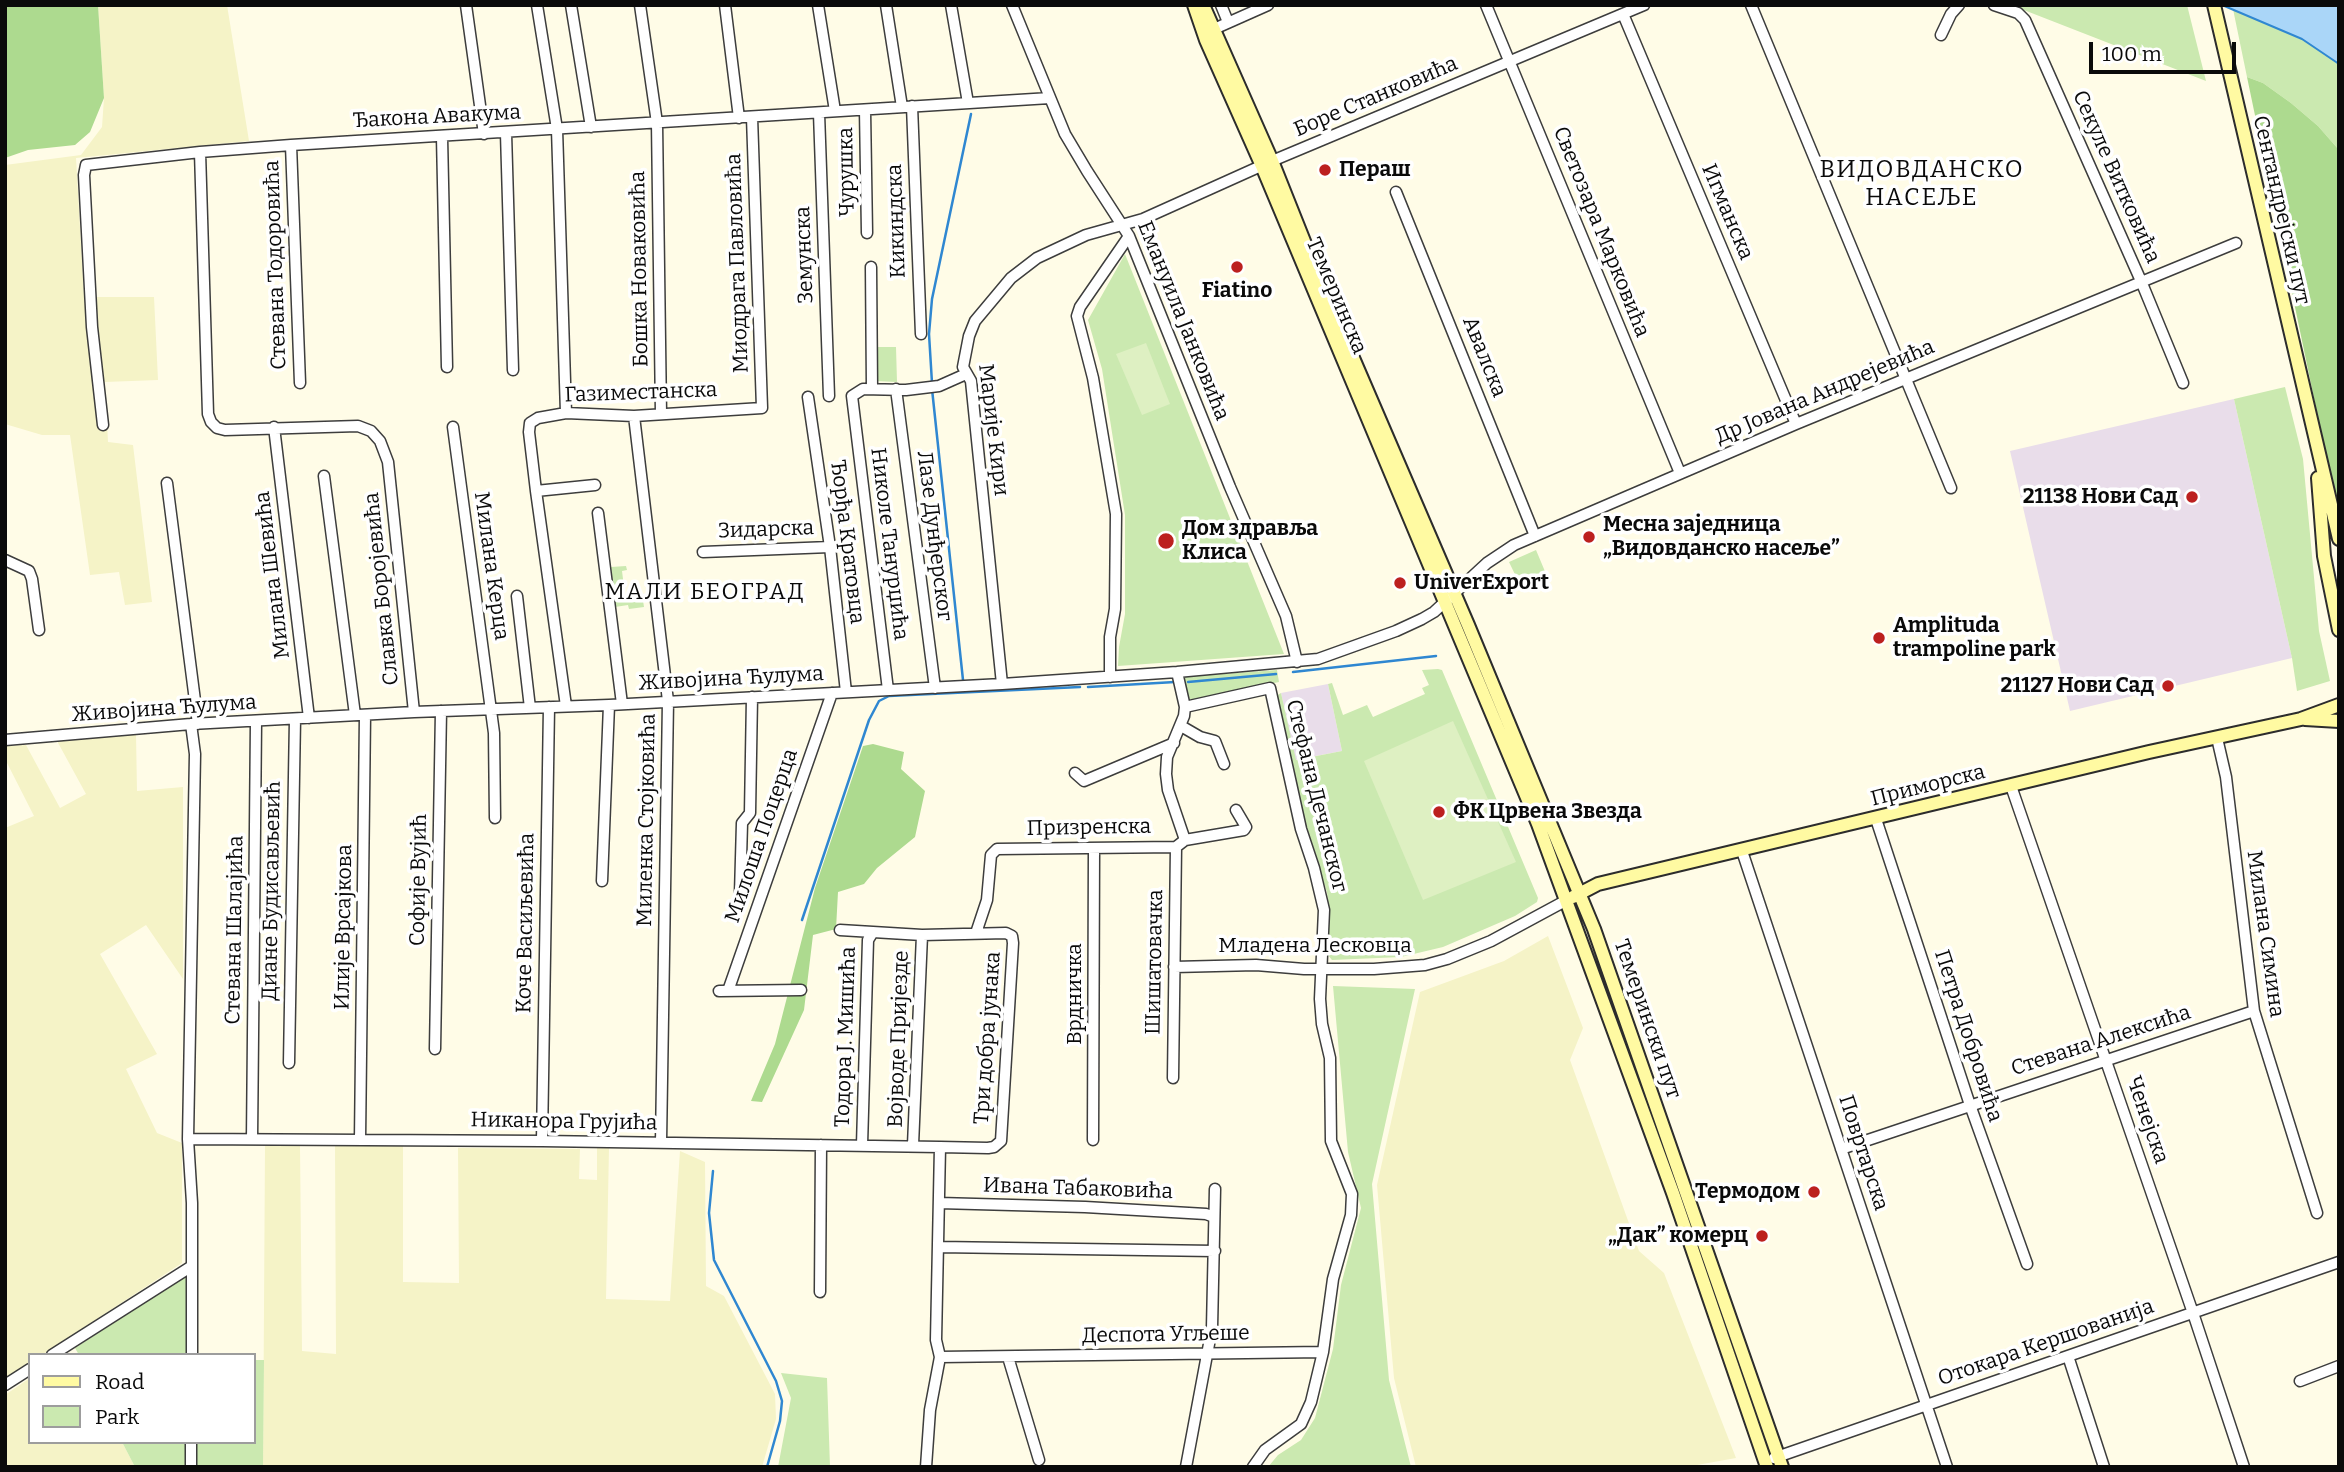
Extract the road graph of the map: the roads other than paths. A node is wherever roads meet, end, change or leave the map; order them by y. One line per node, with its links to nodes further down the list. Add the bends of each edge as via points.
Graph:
1 (466, 5): 37 (street)
2 (537, 5): 35 (street)
3 (571, 5): 34 (street)
4 (640, 5): 33 (street, Бошка Новаковића)
5 (725, 5): 32 (street)
6 (818, 5): 29 (street)
7 (886, 5): 27 (street, Кикиндска)
8 (951, 5): 26 (street)
9 (1012, 5): 25 (street, Емануила Јанковића)
10 (1195, 5): 41 (main road, Темеринска, via 1206,40)
11 (1203, 5): 22 (main road, Темеринска)
12 (1221, 5): 21 (street)
13 (1268, 5): 21 (street)
14 (1486, 5): 24 (street, Светозара Марковића)
15 (1644, 5): 20 (street, Боре Станковића)
16 (1751, 5): 53 (street)
17 (1959, 5): 23 (street)
18 (1994, 5): 48 (street, Секуле Витковића, via 2025,20)
19 (2214, 5): 65 (main road, Сентандрејски пут)
20 (1623, 14): 24 (street, Боре Станковића); 64 (street, Игманска)
21 (1228, 22): 22 (street)
22 (1214, 29): 41 (main road, Темеринска)
23 (1941, 35)
24 (1510, 61): 41 (street, Боре Станковића); 69 (street, Светозара Марковића)
25 (1050, 98): 26 (street, Ђакона Авакума); 43 (street, Емануила Јанковића, via 1076,153)
26 (968, 103): 27 (street, Ђакона Авакума)
27 (907, 107): 28 (street, Ђакона Авакума); 49 (street, Кикиндска)
28 (865, 110): 29 (street, Ђакона Авакума); 44 (street, Чурушка)
29 (835, 111): 30 (street, Ђакона Авакума)
30 (820, 113): 31 (street, Ђакона Авакума); 58 (street, Земунска)
31 (752, 117): 32 (street, Ђакона Авакума); 60 (street, Миодрага Павловића)
32 (739, 118): 33 (street, Ђакона Авакума)
33 (657, 123): 34 (street, Ђакона Авакума); 62 (street, Бошка Новаковића)
34 (591, 127): 35 (street, Ђакона Авакума)
35 (557, 129): 36 (street, Ђакона Авакума); 61 (street)
36 (506, 133): 37 (street, Ђакона Авакума); 51 (street)
37 (484, 134): 38 (street, Ђакона Авакума)
38 (442, 137): 39 (street, Ђакона Авакума); 50 (street)
39 (291, 145): 40 (street, Ђакона Авакума); 54 (street, Стевана Тодоровића)
40 (200, 152): 66 (street, Ђакона Авакума, via 86,165 92,327); 67 (street, via 208,414 217,428 225,430)
41 (1267, 164): 43 (street, Боре Станковића); 82 (main road, Темеринска)
42 (1396, 192): 76 (street, Авалска)
43 (1122, 224): 45 (street, Емануила Јанковића); 52 (street, Марије Кири, via 1037,258 1011,278 972,328 963,367)
44 (867, 233)
45 (1129, 236): 85 (street, Емануила Јанковића, via 1286,616); 87 (street, via 1077,316 1093,378 1116,513)
46 (2236, 243): 48 (street, Др Јована Андрејевића)
47 (871, 267): 56 (street)
48 (2141, 281): 53 (street, Др Јована Андрејевића); 55 (street, Секуле Витковића)
49 (920, 334)
50 (447, 367)
51 (513, 370)
52 (966, 374): 57 (street, via 939,386); 88 (street, Марије Кири, via 971,381)
53 (1907, 378): 64 (street, Др Јована Андрејевића); 73 (street)
54 (300, 383)
55 (2183, 383)
56 (872, 388): 57 (street); 90 (street, Николе Танурџића, via 854,393 851,403)
57 (896, 389): 89 (street, Лазе Дунђерског)
58 (829, 396)
59 (808, 397): 78 (street, Ђорђа Кратовца)
60 (762, 408): 62 (street, Газиместанска)
61 (566, 414): 63 (street, Газиместанска); 74 (street, Газиместанска, via 530,423)
62 (661, 414): 63 (street, Газиместанска)
63 (634, 416): 94 (street, Миленка Стојковића)
64 (1796, 424): 69 (street, Др Јована Андрејевића)
65 (2311, 424): 77 (main road, Сентандрејски пут); 84 (main road, Сентандрејски пут, via 2323,556)
66 (103, 425)
67 (274, 427): 104 (street, Славка Боројевића, via 358,426 371,430 380,440 388,462); 106 (street, Милана Шевића)
68 (453, 427): 102 (street, Милана Керца)
69 (1680, 473): 76 (street, Др Јована Андрејевића)
70 (324, 476): 105 (street, Илије Врсајкова)
71 (167, 483): 111 (street)
72 (595, 485): 74 (street)
73 (1951, 488)
74 (536, 491): 98 (street)
75 (597, 513): 95 (street)
76 (1535, 536): 82 (street, Др Јована Андрејевића, via 1499,554)
77 (2339, 539)
78 (830, 547): 79 (street, Зидарска); 91 (street, Ђорђа Кратовца)
79 (703, 552)
80 (5, 560): 83 (street, via 29,571)
81 (517, 596): 101 (street)
82 (1449, 597): 85 (street, Живојина Ћулума, via 1410,625); 127 (main road, Темерински пут); 129 (main road, Темерински пут)
83 (39, 630)
84 (2339, 630)
85 (1297, 662): 86 (street, Живојина Ћулума)
86 (1177, 672): 87 (street, Живојина Ћулума); 100 (street)
87 (1110, 677): 88 (street, Живојина Ћулума)
88 (1002, 684): 89 (street, Живојина Ћулума)
89 (935, 688): 90 (street, Живојина Ћулума)
90 (888, 690): 91 (street, Живојина Ћулума)
91 (846, 692): 92 (street, Живојина Ћулума)
92 (832, 693): 93 (street, Живојина Ћулума); 136 (street, Милоша Поцерца, via 724,991)
93 (752, 697): 94 (street, Живојина Ћулума); 128 (street, Милоша Поцерца, via 750,813 742,823)
94 (668, 701): 95 (street, Живојина Ћулума); 149 (street, Миленка Стојковића)
95 (622, 704): 96 (street, Живојина Ћулума)
96 (609, 705): 98 (street, Живојина Ћулума); 126 (street)
97 (2339, 705): 108 (main road, Приморска)
98 (566, 706): 99 (street, Живојина Ћулума)
99 (549, 707): 101 (street, Живојина Ћулума); 148 (street, Коче Васиљевића)
100 (1185, 707): 112 (street); 135 (street, Стефана Дечанског, via 1270,688 1324,910)
101 (530, 708): 102 (street, Живојина Ћулума)
102 (491, 709): 103 (street, Живојина Ћулума); 120 (street, Милана Керца)
103 (441, 711): 104 (street, Живојина Ћулума); 138 (street, Софије Вујић)
104 (414, 712): 105 (street, Живојина Ћулума)
105 (360, 715): 106 (street, Живојина Ћулума); 146 (street, Илије Врсајкова)
106 (309, 718): 107 (street, Живојина Ћулума)
107 (295, 719): 110 (street, Живојина Ћулума); 140 (street, Диане Будисављевић)
108 (2301, 719): 109 (main road, Приморска); 113 (main road, Приморска)
109 (2339, 721)
110 (256, 722): 111 (street, Живојина Ћулума); 145 (street, Стевана Шалајића)
111 (195, 724): 114 (street, Живојина Ћулума); 144 (street)
112 (1181, 726): 115 (street); 116 (street, via 1215,741)
113 (2217, 737): 118 (main road, Приморска); 137 (street, Милана Симина, via 2226,777)
114 (5, 740)
115 (1174, 743): 117 (street, via 1084,781); 122 (street, via 1167,757 1166,782)
116 (1224, 764)
117 (1075, 774)
118 (2011, 786): 121 (main road, Приморска); 139 (street, Ченејска)
119 (1236, 810): 122 (street, Призренска, via 1244,830)
120 (495, 818)
121 (1876, 818): 125 (main road, Приморска); 142 (street, Петра Добровића)
122 (1185, 840): 123 (street, Призренска)
123 (1176, 847): 124 (street, Призренска); 134 (street, Шишатовачка)
124 (1094, 848): 132 (street, Призренска, via 993,851 987,900); 147 (street, Врдничка)
125 (1742, 851): 127 (main road, Приморска, via 1598,884); 154 (street, Повртарска)
126 (602, 881)
127 (1580, 893): 129 (main road, Приморска); 180 (main road, Темерински пут, via 1627,1019)
128 (740, 894)
129 (1567, 900): 135 (street, Младена Лесковца, via 1447,960 1404,968); 180 (main road, Темерински пут)
130 (840, 930): 131 (street)
131 (873, 932): 133 (street); 151 (street, Тодора Ј. Мишића, via 868,940)
132 (976, 933): 133 (street); 143 (street, Три добра јунака, via 1006,933 1013,943)
133 (922, 935): 152 (street, Војводе Пријезде)
134 (1174, 967): 135 (street, Младена Лесковца); 141 (street, Шишатовачка)
135 (1323, 969): 166 (street, Стефана Дечанског, via 1320,999 1329,1058 1331,1141 1352,1194 1333,1279)
136 (801, 990)
137 (2254, 1011): 139 (street, Стевана Алексића); 157 (street, Милана Симина)
138 (435, 1049)
139 (2106, 1060): 142 (street, Стевана Алексића); 165 (street, Ченејска)
140 (289, 1063)
141 (1173, 1078)
142 (1970, 1105): 154 (street, Стевана Алексића); 162 (street, Петра Добровића)
143 (1001, 1136): 153 (street, Никанора Грујића, via 998,1144 988,1148)
144 (188, 1139): 145 (street, Никанора Грујића); 163 (street)
145 (252, 1139): 146 (street, Никанора Грујића)
146 (360, 1140): 148 (street, Никанора Грујића)
147 (1093, 1140)
148 (542, 1141): 149 (street, Никанора Грујића)
149 (661, 1142): 150 (street, Никанора Грујића)
150 (821, 1145): 151 (street, Никанора Грујића); 164 (street)
151 (862, 1145): 152 (street, Никанора Грујића)
152 (913, 1145): 153 (street, Никанора Грујића)
153 (940, 1147): 156 (street)
154 (1841, 1149): 177 (street, Повртарска)
155 (1215, 1189): 158 (street)
156 (939, 1203): 158 (street, Ивана Табаковића); 159 (street)
157 (2317, 1213)
158 (1214, 1217): 160 (street)
159 (938, 1247): 160 (street); 171 (street, via 936,1340)
160 (1215, 1251): 169 (street)
161 (2339, 1262): 165 (street, Отокара Кершованија)
162 (2027, 1264)
163 (192, 1266): 167 (street); 168 (street)
164 (820, 1292)
165 (2193, 1313): 170 (street, Отокара Кершованија); 187 (street, Ченејска)
166 (1324, 1352): 169 (street, Деспота Угљеше); 184 (street, Стефана Дечанског, via 1301,1424 1272,1444)
167 (55, 1353)
168 (192, 1353)
169 (1208, 1354): 172 (street, Деспота Угљеше); 183 (street)
170 (2067, 1356): 177 (street, Отокара Кершованија); 186 (street)
171 (940, 1357): 172 (street, Деспота Угљеше); 182 (street)
172 (1008, 1357): 179 (street)
173 (2339, 1366): 175 (street)
174 (28, 1370): 176 (street)
175 (2300, 1381)
176 (5, 1385)
177 (1925, 1406): 180 (street, Отокара Кершованија); 185 (street, Повртарска)
178 (191, 1444): 181 (street)
179 (1039, 1460)
180 (1773, 1463)
181 (191, 1467)
182 (926, 1467)
183 (1186, 1467)
184 (1252, 1467)
185 (1947, 1467)
186 (2104, 1467)
187 (2244, 1467)

